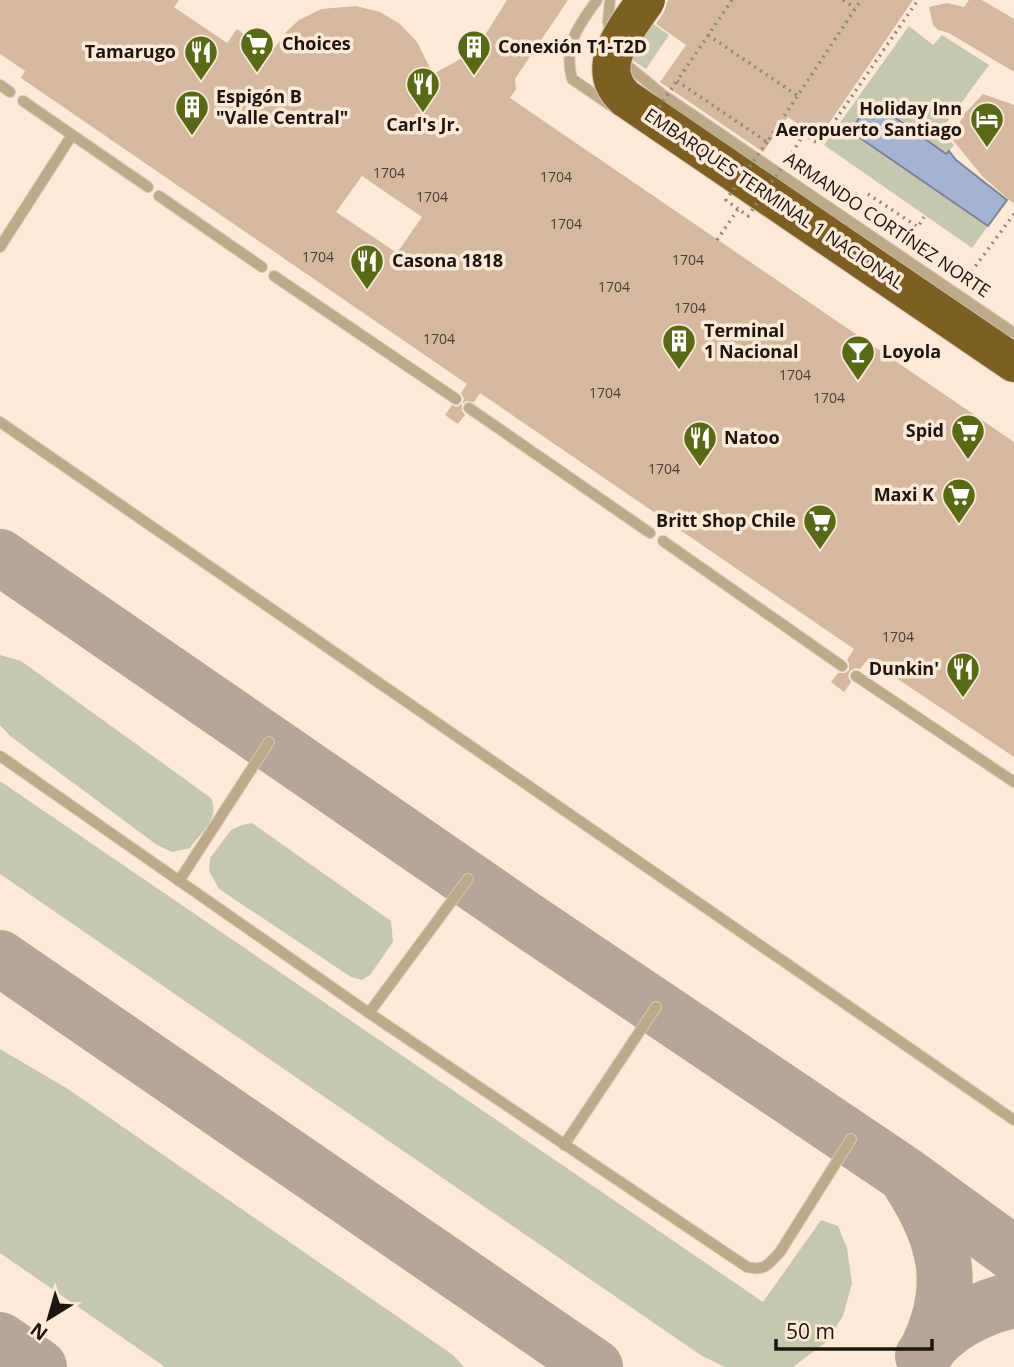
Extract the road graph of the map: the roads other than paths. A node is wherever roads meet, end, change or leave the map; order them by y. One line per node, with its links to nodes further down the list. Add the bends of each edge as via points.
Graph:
1 (597, 0): 7 (lane, via 571,42 568,63 572,79)
2 (610, 0): 14 (lane, ARMANDO CORTÍNEZ NORTE, via 613,47 628,68)
3 (646, 0): 15 (highway, EMBARQUES TERMINAL 1 NACIONAL, bridge, via 612,56 617,90 748,193)
4 (0, 85): 5 (lane)
5 (10, 92)
6 (23, 101): 8 (lane)
7 (622, 113)
8 (72, 135): 9 (lane); 11 (lane)
9 (148, 187)
10 (159, 196): 12 (lane)
11 (0, 247)
12 (262, 267)
13 (274, 276): 16 (lane)
14 (1014, 333)
15 (1014, 363)
16 (456, 399)
17 (469, 408): 19 (lane)
18 (0, 422): 30 (lane)
19 (650, 533)
20 (663, 541): 21 (lane)
21 (842, 666)
22 (856, 676): 25 (lane)
23 (269, 742): 27 (lane)
24 (0, 756): 27 (lane)
25 (1014, 782)
26 (468, 879): 29 (lane)
27 (179, 881): 29 (lane)
28 (656, 1007): 32 (lane)
29 (369, 1013): 32 (lane)
30 (1014, 1120)
31 (850, 1139): 32 (lane, via 780,1252 758,1269 747,1267)
32 (564, 1145)

